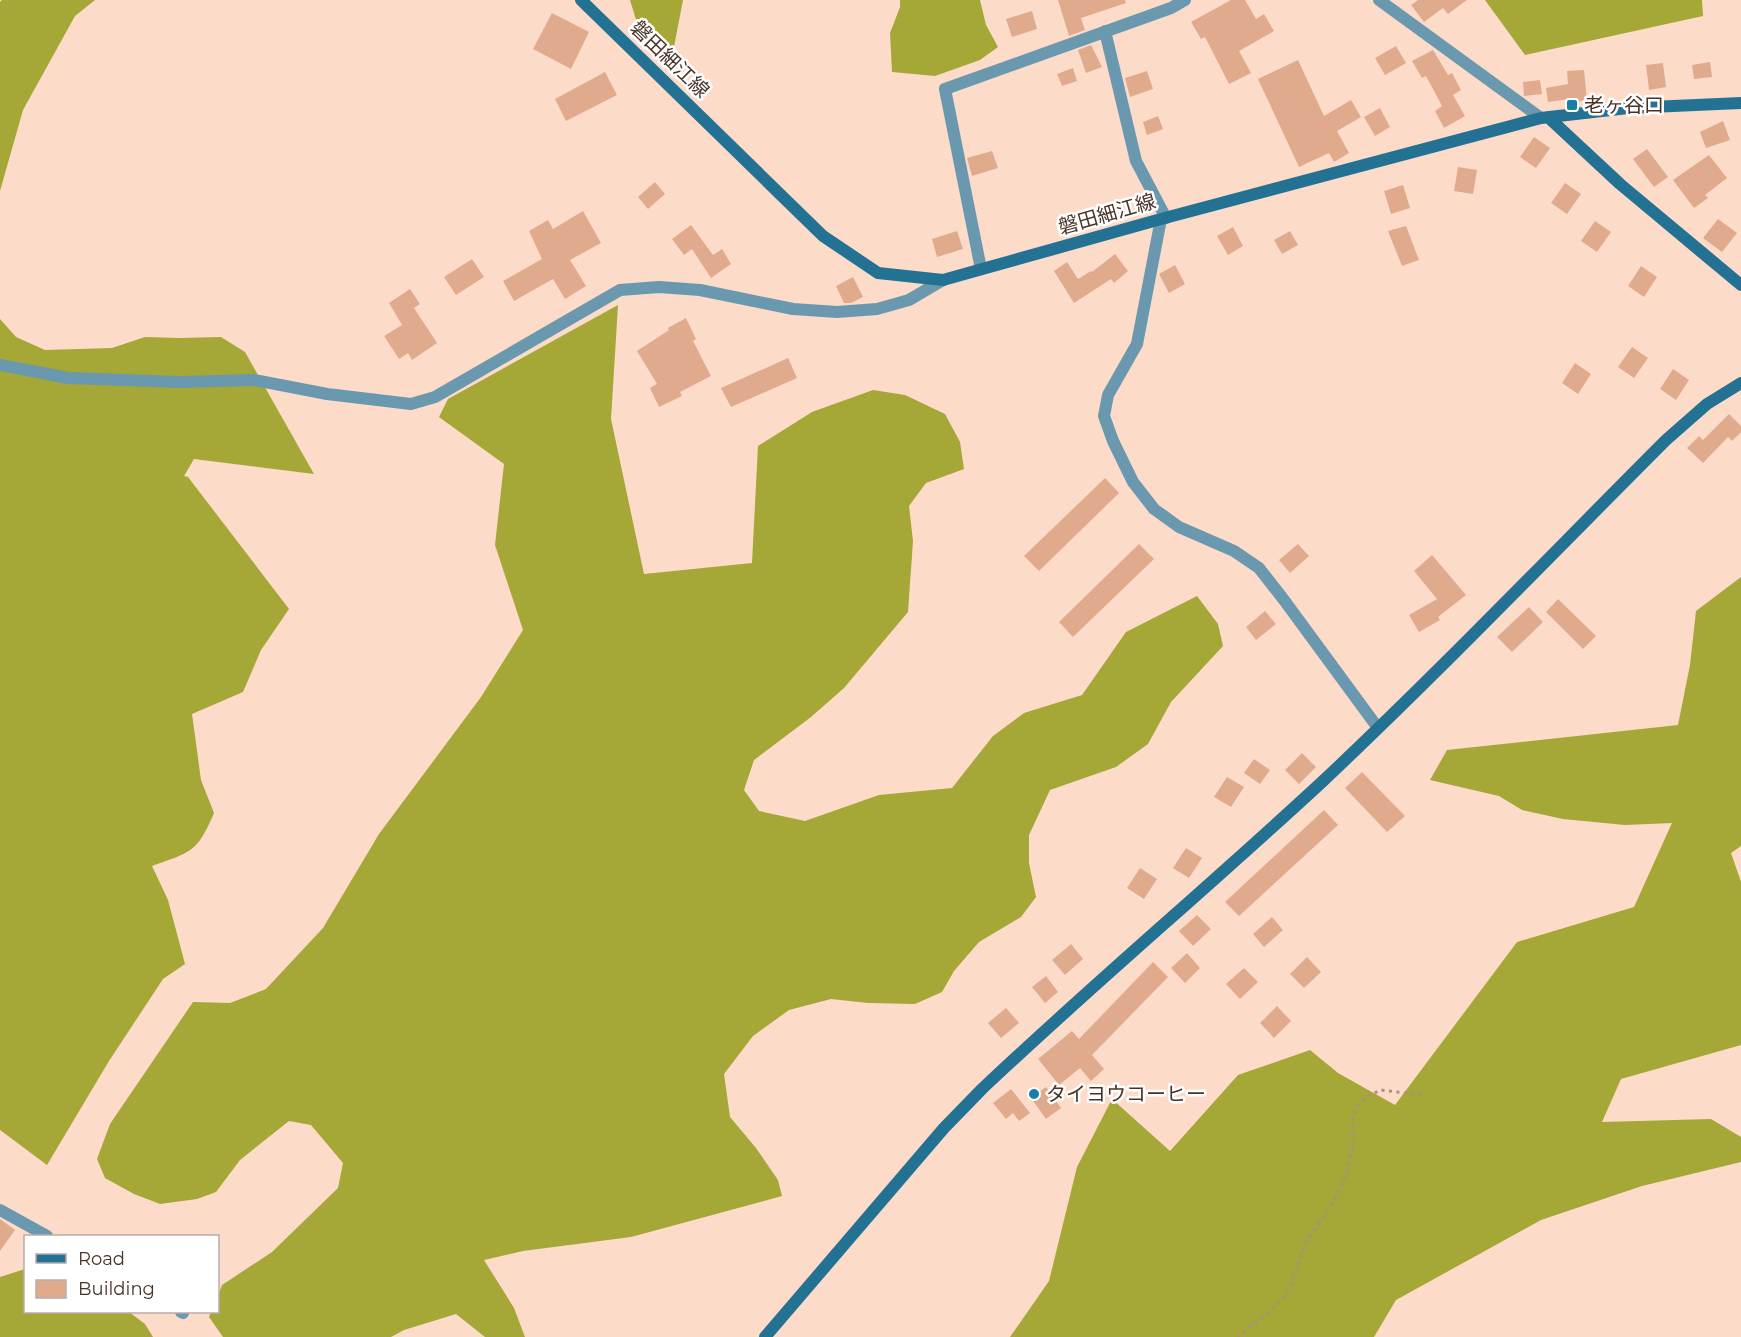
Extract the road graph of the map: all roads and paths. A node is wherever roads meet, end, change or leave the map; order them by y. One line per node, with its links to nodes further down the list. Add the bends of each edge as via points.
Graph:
1 (581, 0): 9 (street, 磐田細江線, via 823,236 878,273)
2 (1185, 0): 4 (street)
3 (1379, 0): 6 (street)
4 (1105, 32): 7 (street, via 1136,161); 8 (street, via 945,89)
5 (1741, 103): 6 (street, 磐田細江線, via 1628,108)
6 (1544, 118): 7 (street, 磐田細江線); 10 (street)
7 (1164, 218): 8 (street, 磐田細江線); 13 (street, via 1137,344 1108,395 1104,416 1113,441 1133,482 1154,509 1179,527 1234,551 1258,568)
8 (981, 269): 9 (street, 磐田細江線)
9 (943, 280): 11 (street, via 909,300 877,309 837,312 793,309 700,290 620,290 435,397 411,404 254,380 68,378)
10 (1741, 285)
11 (0, 365)
12 (1741, 383): 13 (street, via 1707,404 1666,440)
13 (1378, 728): 17 (street, via 982,1089)
14 (1421, 1095): 18 (path, via 1381,1090 1366,1096 1356,1108 1346,1175 1306,1243 1289,1289 1277,1306)
15 (0, 1210): 16 (street)
16 (45, 1235)
17 (765, 1337)
18 (1237, 1337)

